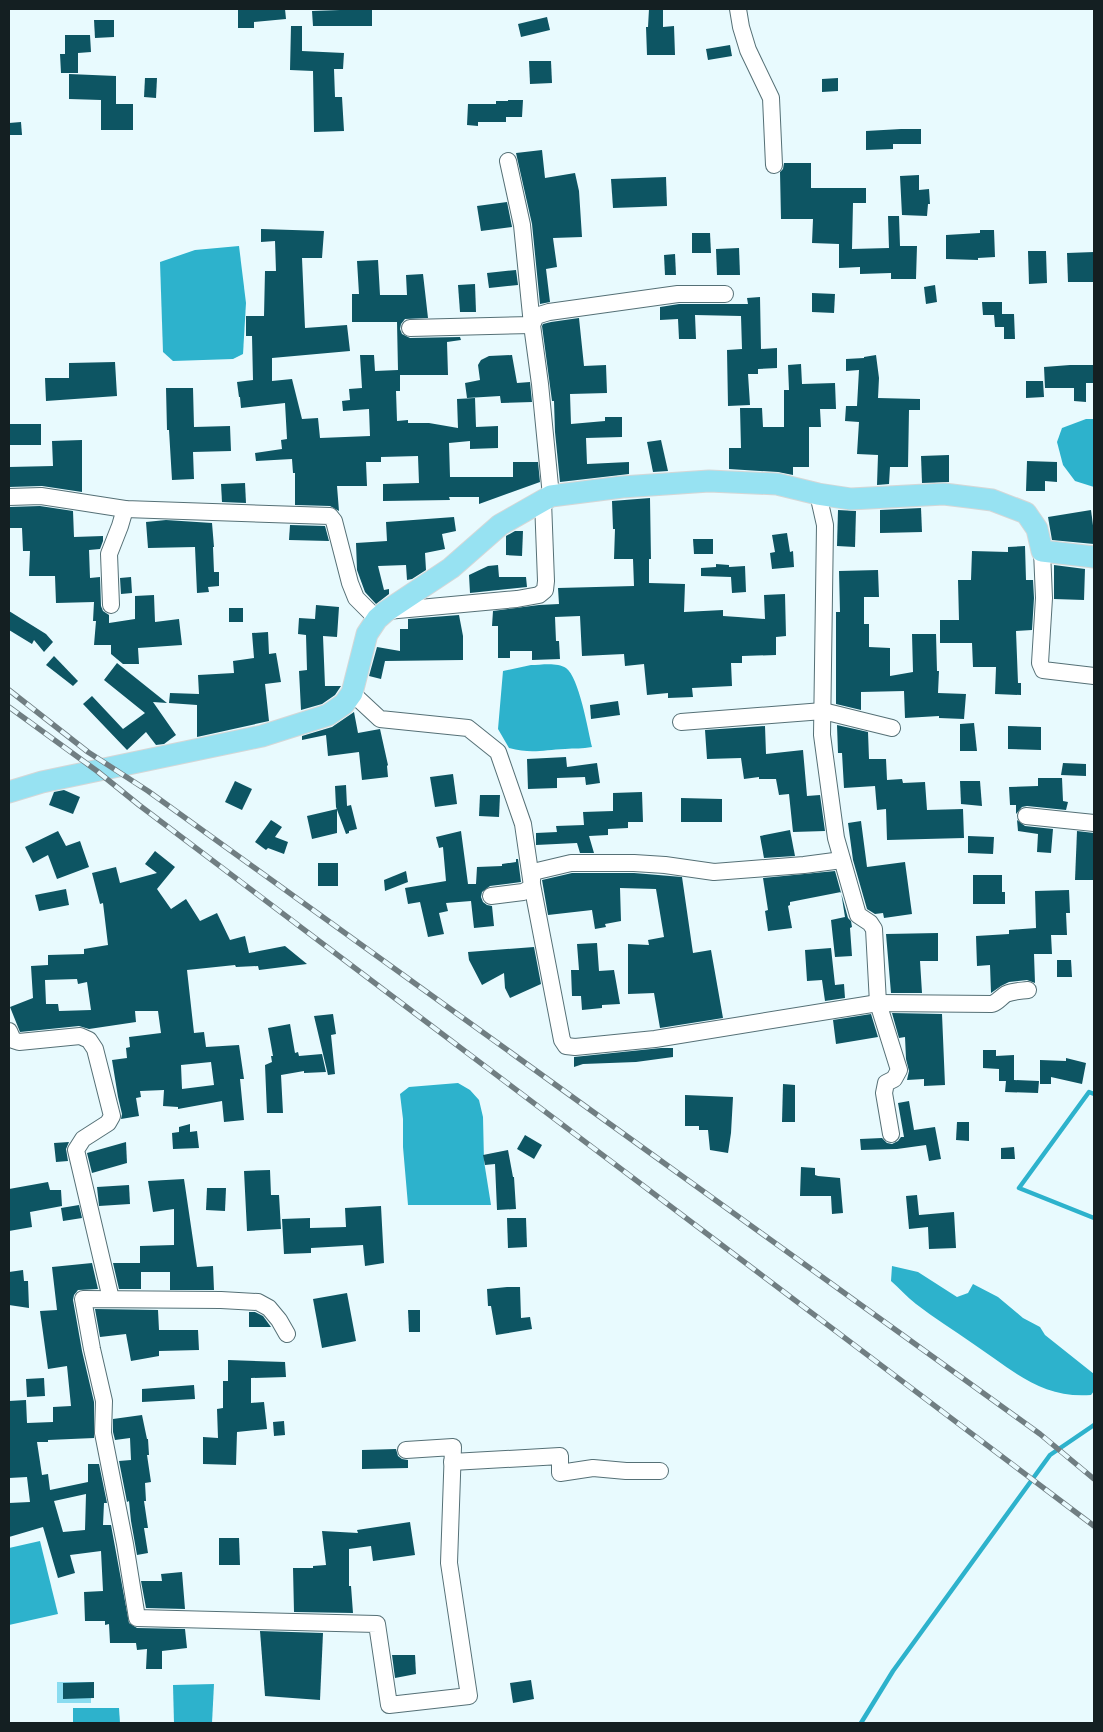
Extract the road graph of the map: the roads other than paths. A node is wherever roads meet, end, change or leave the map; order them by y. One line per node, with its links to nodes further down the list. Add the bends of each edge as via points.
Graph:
1 (738, 9): 3 (street, via 748,50 771,98)
2 (508, 161): 5 (street, via 522,225)
3 (774, 165)
4 (725, 294): 5 (street, via 678,294 549,312 536,316)
5 (532, 325): 6 (street); 9 (street, via 540,384)
6 (410, 328)
7 (818, 494): 9 (main road, via 777,484 709,481 622,487); 11 (main road, via 851,499 944,494 992,500 1026,513 1037,529); 17 (street, via 825,525)
8 (9, 497): 10 (street, via 41,496)
9 (547, 498): 14 (main road, via 500,525 451,568); 14 (street, via 546,581 539,595)
10 (124, 509): 13 (street, via 109,554); 14 (street, via 330,516 334,520 356,598)
11 (1042, 551): 12 (main road); 15 (street, via 1044,622 1040,662 1043,670)
12 (1094, 557)
13 (111, 605)
14 (381, 615): 16 (main road, via 367,634)
15 (1094, 676)
16 (352, 693): 20 (main road, via 344,704 328,715 262,736 42,782); 24 (street, via 380,719 468,728 498,752 523,824)
17 (822, 711): 18 (street); 19 (street); 23 (street, via 836,838)
18 (681, 722)
19 (892, 728)
20 (9, 792)
21 (1026, 816): 22 (street)
22 (1094, 823)
23 (842, 860): 24 (street, via 714,872 634,863 571,863 533,872); 27 (street, via 858,915 874,929)
24 (531, 879): 25 (street, via 531,888 524,892); 27 (street, via 562,1040 566,1046 655,1039)
25 (490, 896)
26 (1028, 990): 27 (street, via 1013,991 992,1004)
27 (878, 1003): 29 (street, via 899,1070 886,1084 884,1094)
28 (9, 1031): 30 (street, via 13,1040 19,1042 80,1036 89,1040 95,1049 112,1116 108,1123 83,1139 76,1150)
29 (891, 1134)
30 (111, 1299): 31 (street, via 258,1302 269,1308); 33 (street, via 83,1299 104,1401 103,1433 137,1618 377,1624 389,1705 469,1696 449,1563)
31 (287, 1334)
32 (406, 1450): 33 (street, via 453,1447)
33 (452, 1462): 34 (street, via 560,1456 560,1474 593,1468)
34 (660, 1471)

